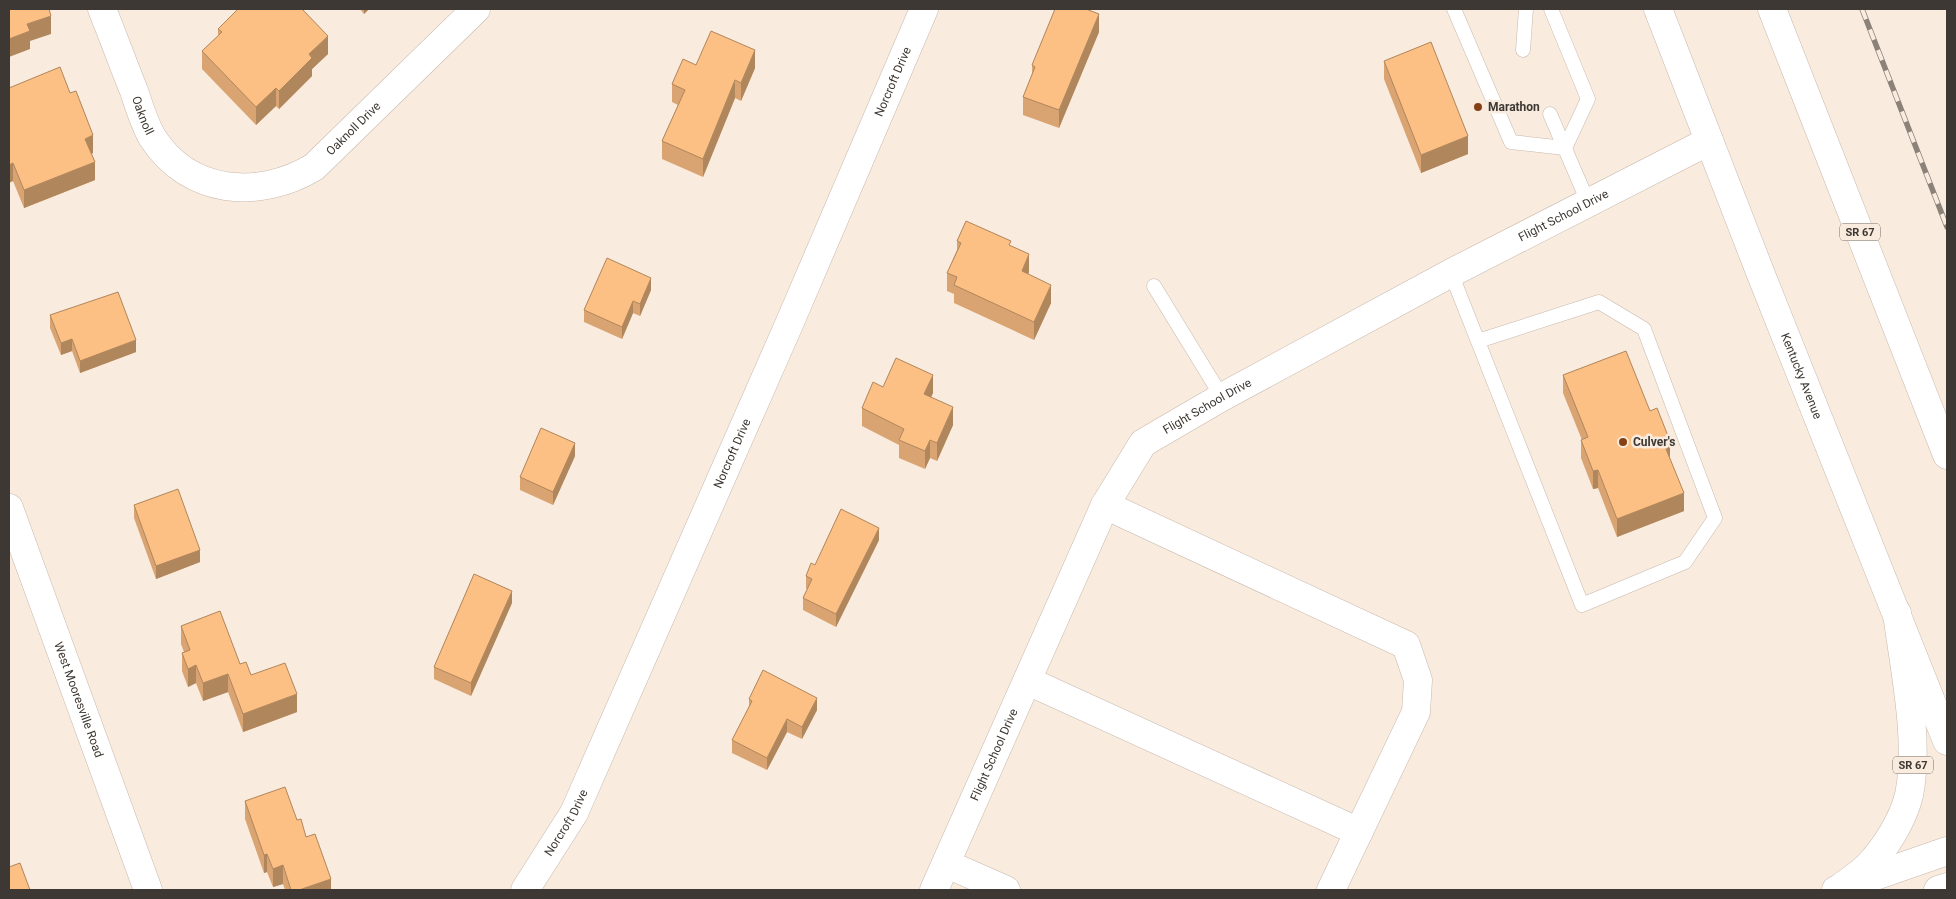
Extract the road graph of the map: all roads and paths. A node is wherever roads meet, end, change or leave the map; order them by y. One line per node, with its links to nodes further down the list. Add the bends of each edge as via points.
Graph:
1 (102, 9): 13 (main road, Oaknoll, via 152,136 182,168)
2 (924, 9): 31 (main road, Norcroft Drive, via 574,813)
3 (1454, 9): 12 (lane, via 1511,142)
4 (1526, 9): 9 (lane)
5 (1551, 9): 12 (lane, via 1588,99)
6 (1658, 9): 11 (main road, Kentucky Avenue / SR 67)
7 (1772, 9): 19 (main road, SR 67)
8 (469, 16): 13 (main road, Oaknoll Drive, via 314,167 296,178 267,186 243,189)
9 (1523, 50)
10 (1550, 114): 12 (lane)
11 (1709, 141): 14 (main road, Flight School Drive); 22 (main road, Kentucky Avenue / SR 67)
12 (1565, 148): 14 (lane)
13 (224, 186)
14 (1588, 202): 15 (main road, Flight School Drive)
15 (1451, 273): 17 (lane); 18 (main road, Flight School Drive)
16 (1154, 286): 18 (lane)
17 (1478, 341): 17 (lane, via 1582,605 1685,562 1715,518 1644,329 1599,302)
18 (1222, 396): 20 (main road, Flight School Drive, via 1143,443)
19 (1947, 454)
20 (1105, 505): 23 (main road, Flight School Drive); 25 (main road, via 1406,645 1418,680 1416,712)
21 (9, 508): 30 (main road, West Mooresville Road)
22 (1897, 613): 24 (main road, Kentucky Avenue); 29 (main road, SR 67, via 1913,746 1908,797 1891,835 1867,867)
23 (1028, 681): 25 (main road); 27 (main road, Flight School Drive)
24 (1947, 741)
25 (1359, 832): 34 (main road)
26 (1947, 851): 29 (main road)
27 (947, 864): 32 (main road, Flight School Drive); 33 (main road)
28 (1947, 887): 35 (main road)
29 (1838, 889)
30 (148, 890)
31 (525, 890)
32 (934, 890)
33 (1006, 890)
34 (1331, 890)
35 (1938, 890)

